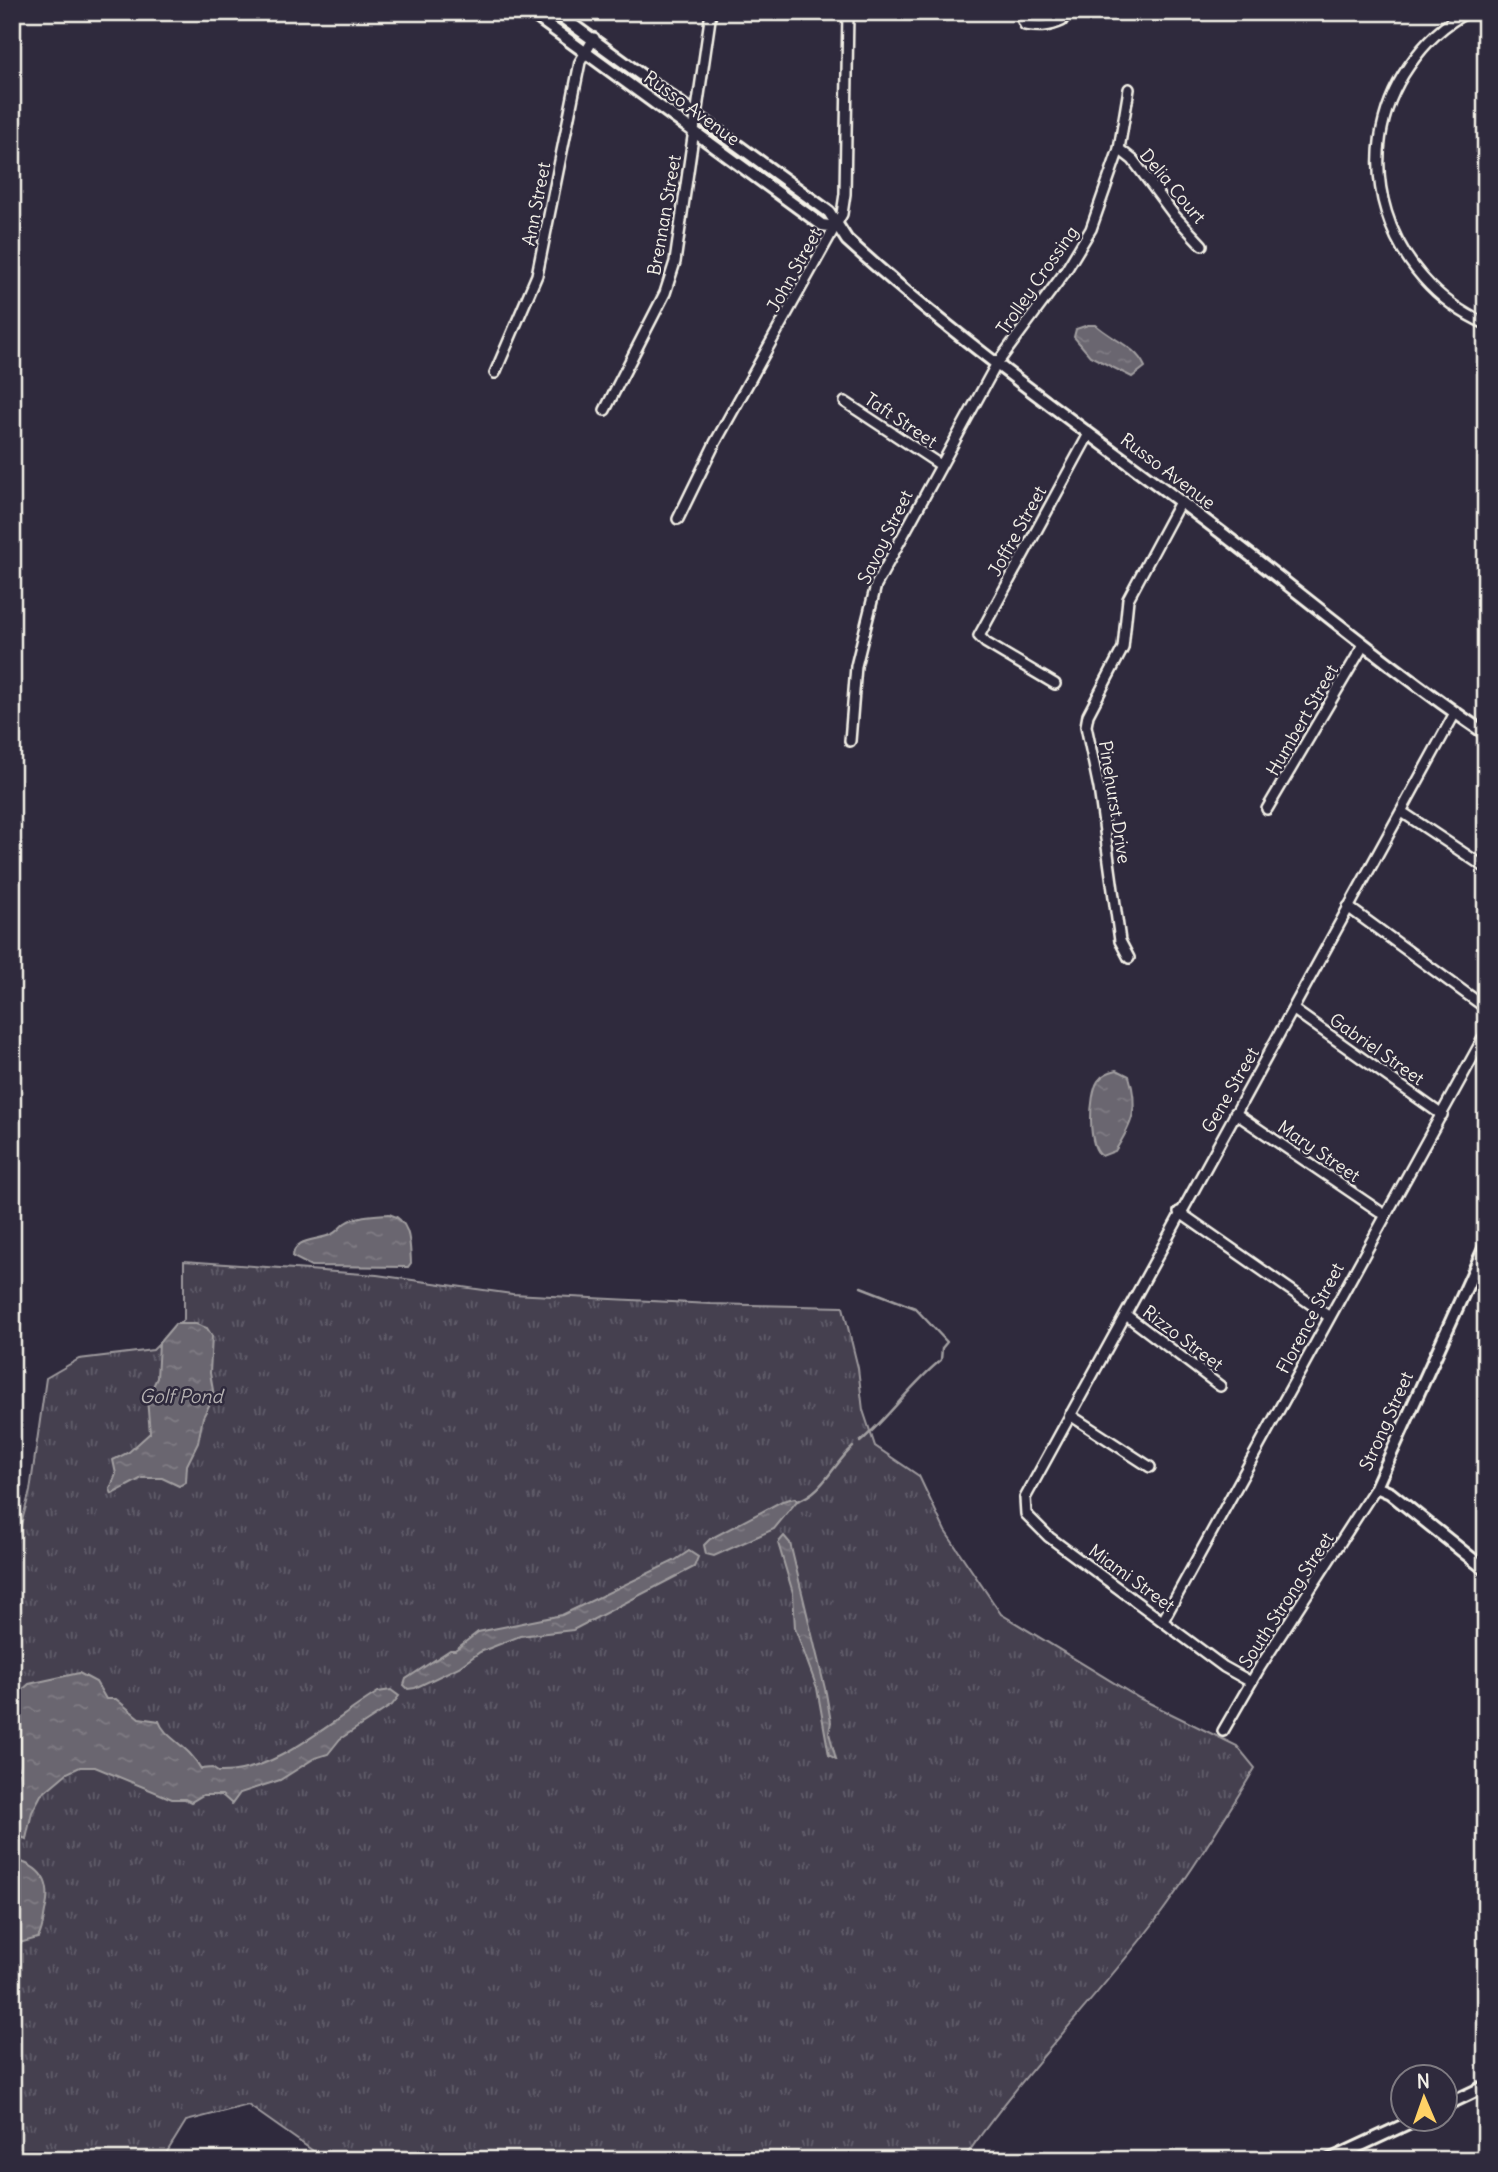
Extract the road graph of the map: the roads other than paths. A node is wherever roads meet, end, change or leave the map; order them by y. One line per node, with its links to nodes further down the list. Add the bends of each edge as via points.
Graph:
1 (530, 12): 9 (street, Russo Avenue)
2 (555, 12): 8 (street, Russo Avenue)
3 (711, 12): 11 (street, Brennan Street)
4 (848, 12): 14 (street, John Street, via 845,194)
5 (1019, 12): 6 (street, via 1025,25 1038,27 1062,21)
6 (1066, 12)
7 (1468, 12): 16 (street, via 1436,35 1403,75 1383,123 1378,177 1390,228 1410,264 1447,301)
8 (594, 38): 9 (street, Ann Street); 11 (street, Russo Avenue)
9 (585, 51): 12 (street, Russo Avenue); 18 (street, Ann Street, via 537,275)
10 (1129, 89): 13 (street, Trolley Crossing)
11 (696, 114): 12 (street, Brennan Street); 14 (street, Russo Avenue, via 829,212)
12 (694, 131): 14 (street, Russo Avenue, via 822,225); 20 (street, Brennan Street, via 675,262 666,293)
13 (1119, 149): 15 (street, Delia Court); 17 (street, Trolley Crossing, via 1091,229)
14 (836, 227): 17 (street, Russo Avenue); 24 (street, John Street, via 715,443)
15 (1202, 244)
16 (1486, 324)
17 (996, 365): 21 (street, Russo Avenue); 22 (street, Savoy Street)
18 (495, 373)
19 (845, 402): 22 (street, Taft Street)
20 (605, 410)
21 (1089, 434): 23 (street, Russo Avenue); 26 (street, Joffre Street, via 979,636)
22 (939, 464): 29 (street, Savoy Street, via 876,585 856,666)
23 (1180, 502): 25 (street, Russo Avenue); 34 (street, Pinehurst Drive, via 1128,599 1123,648 1086,726 1120,941)
24 (678, 519)
25 (1363, 646): 27 (street, Russo Avenue); 30 (street, Humbert Street)
26 (1055, 684)
27 (1455, 713): 28 (street, Russo Avenue); 31 (street, Gene Street)
28 (1486, 734)
29 (850, 741)
30 (1267, 809)
31 (1402, 812): 32 (street); 33 (street, Gene Street)
32 (1486, 868)
33 (1348, 908): 35 (street); 36 (street, Gene Street)
34 (1129, 958)
35 (1486, 1009)
36 (1294, 1010): 38 (street, Gene Street); 39 (street, Gabriel Street)
37 (1486, 1033): 39 (street, Florence Street)
38 (1235, 1113): 40 (street, Gene Street); 41 (street, Mary Street)
39 (1442, 1115): 41 (street, Florence Street)
40 (1179, 1212): 43 (street, Gene Street); 44 (street)
41 (1385, 1215): 44 (street, Florence Street)
42 (1486, 1244): 49 (street, Strong Street)
43 (1126, 1315): 45 (street, Rizzo Street); 46 (street, Gene Street)
44 (1328, 1316): 51 (street, Florence Street)
45 (1220, 1386)
46 (1070, 1415): 47 (street); 48 (street, Gene Street)
47 (1150, 1467)
48 (1032, 1481): 51 (street, Miami Street, via 1024,1504 1032,1523)
49 (1376, 1487): 50 (street, Strong Street, via 1390,1493); 52 (street, South Strong Street)
50 (1486, 1570)
51 (1164, 1619): 52 (street, Miami Street, via 1224,1667)
52 (1251, 1682): 53 (street, South Strong Street)
53 (1223, 1731)
54 (1486, 2086): 55 (street)
55 (1460, 2098)
56 (1390, 2131): 57 (street)
57 (1329, 2160)

